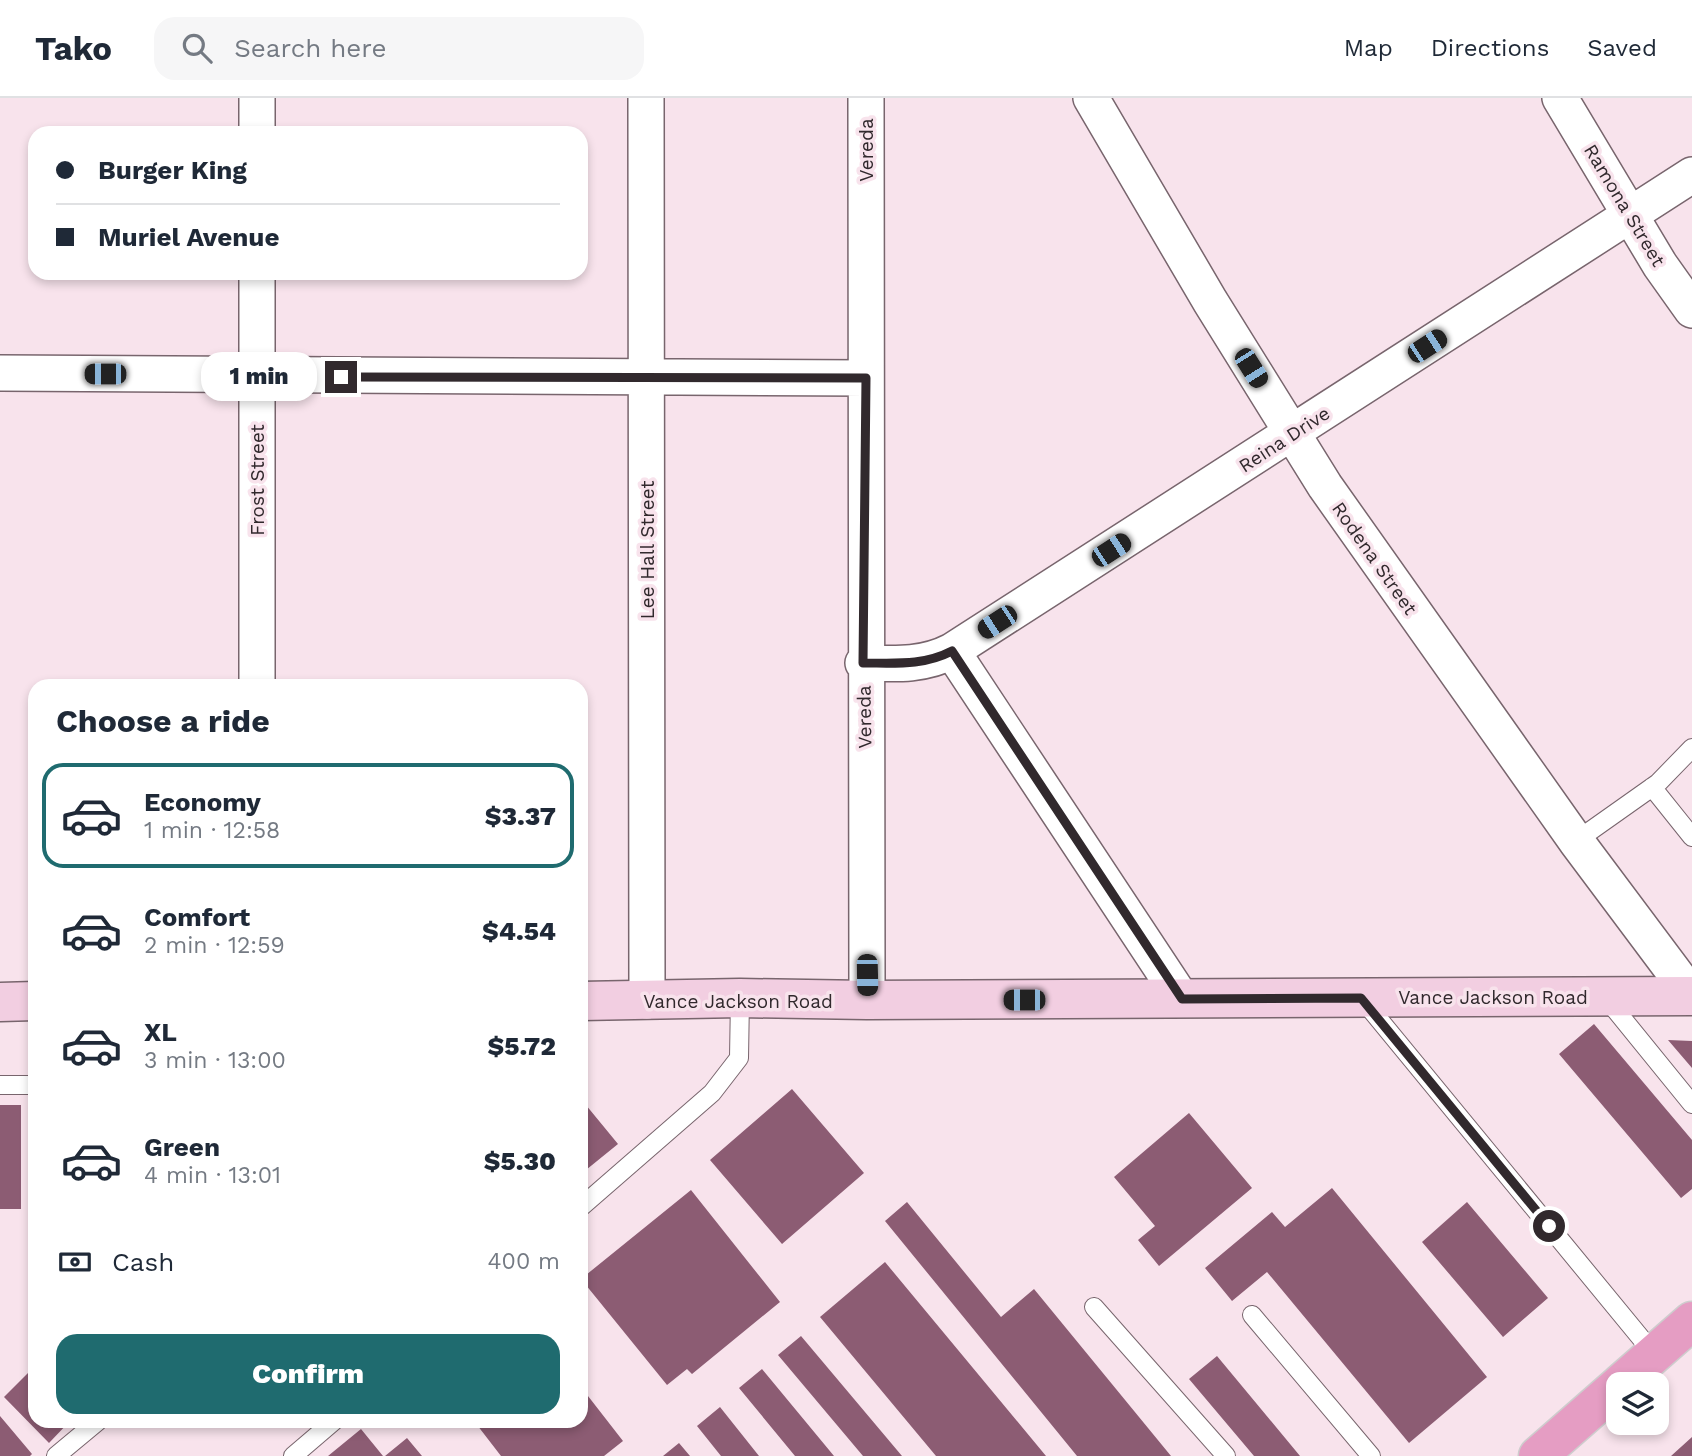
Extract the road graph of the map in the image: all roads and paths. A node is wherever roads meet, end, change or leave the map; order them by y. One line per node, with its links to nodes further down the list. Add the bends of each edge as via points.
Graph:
1 (257, 98): 6 (street)
2 (646, 98): 13 (street, Lee Hall Street)
3 (866, 98): 14 (street, Vereda)
4 (1091, 98): 15 (street, Rodena Street)
5 (1560, 98): 8 (street, Ramona Street)
6 (257, 126)
7 (1692, 175): 8 (street, Reina Drive)
8 (1630, 216): 10 (street, Ramona Street); 15 (street, Reina Drive)
9 (257, 280): 12 (street, Frost Street)
10 (1692, 310)
11 (0, 373): 12 (street)
12 (257, 376): 13 (street); 18 (street, Frost Street)
13 (647, 378): 14 (street); 30 (street, Lee Hall Street)
14 (866, 378): 17 (street, Vereda)
15 (1292, 434): 16 (street, Reina Drive); 22 (street, Rodena Street)
16 (952, 651): 17 (street, Reina Drive, via 913,664); 27 (street)
17 (863, 663): 28 (street, Vereda)
18 (257, 679)
19 (1692, 748): 20 (lane)
20 (1652, 787): 21 (lane); 22 (lane)
21 (1692, 837)
22 (1576, 841): 23 (street, Rodena Street)
23 (1692, 996): 24 (main road, Vance Jackson Road)
24 (1605, 997): 26 (main road, Vance Jackson Road); 35 (lane)
25 (740, 998): 28 (main road, Vance Jackson Road); 30 (main road, Vance Jackson Road); 36 (lane, via 739,1058 712,1093)
26 (1361, 998): 27 (main road, Vance Jackson Road); 40 (lane)
27 (1182, 999): 28 (main road, Vance Jackson Road)
28 (867, 1000)
29 (588, 1001): 30 (main road, Vance Jackson Road)
30 (647, 1001)
31 (0, 1002): 32 (main road)
32 (28, 1002)
33 (0, 1085): 34 (lane)
34 (28, 1085)
35 (1692, 1104)
36 (588, 1201)
37 (1094, 1307): 47 (lane)
38 (1252, 1315): 48 (lane)
39 (1692, 1321): 40 (main road)
40 (1654, 1354): 41 (main road)
41 (1634, 1372)
42 (1606, 1396): 49 (main road)
43 (90, 1428): 45 (lane)
44 (326, 1428): 46 (lane)
45 (56, 1456)
46 (293, 1456)
47 (1226, 1456)
48 (1371, 1456)
49 (1538, 1456)

